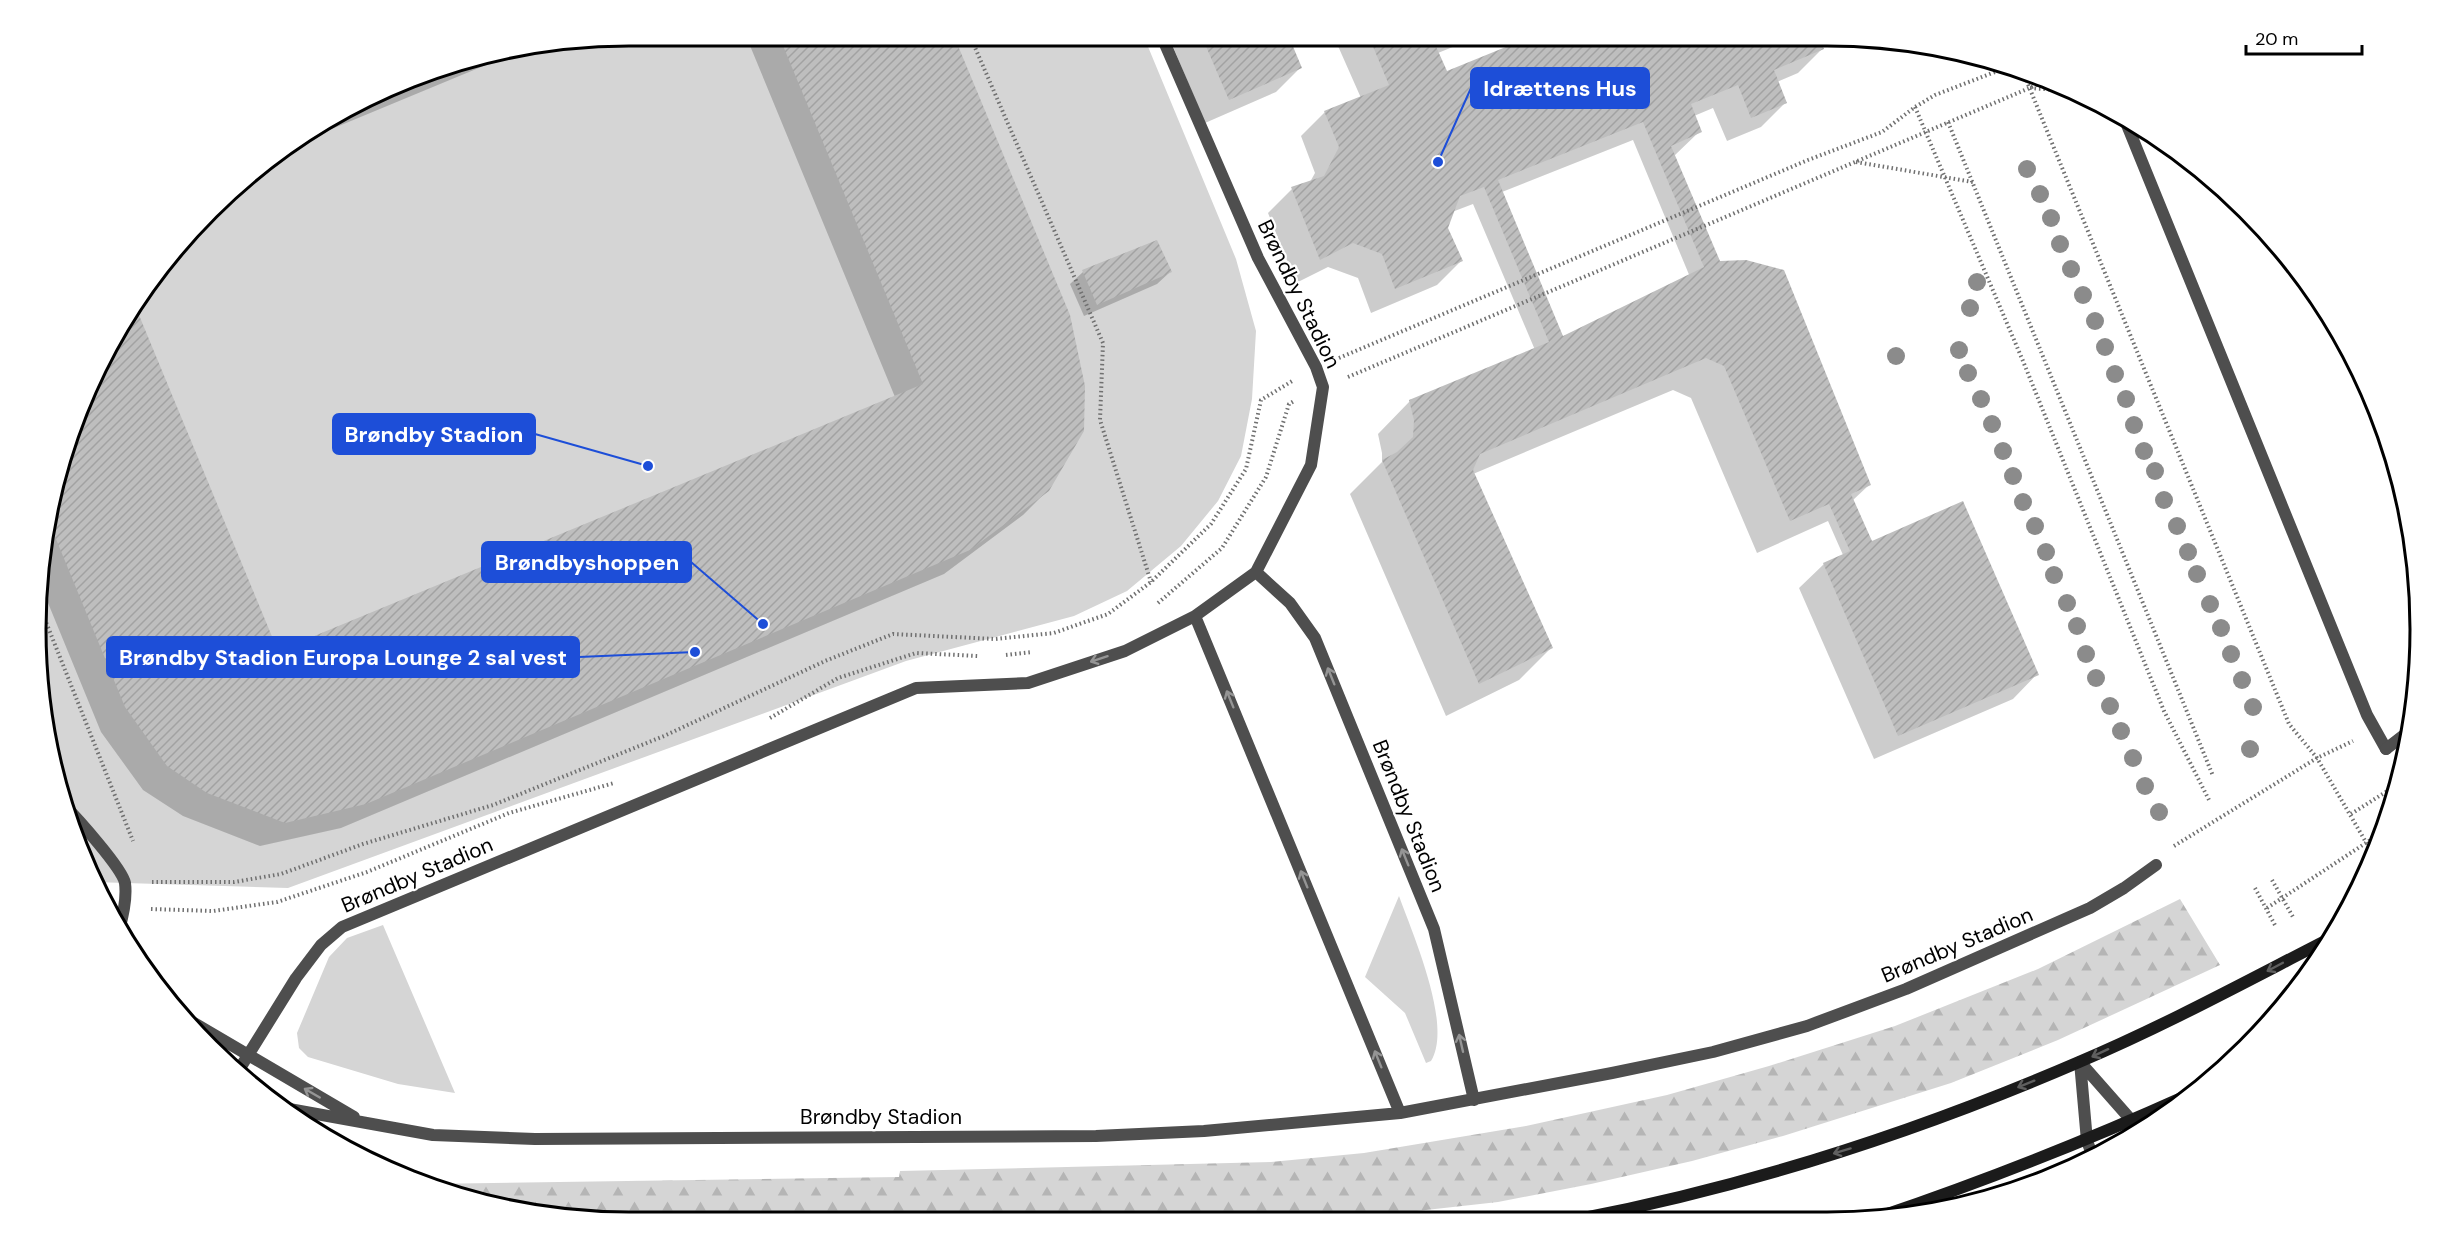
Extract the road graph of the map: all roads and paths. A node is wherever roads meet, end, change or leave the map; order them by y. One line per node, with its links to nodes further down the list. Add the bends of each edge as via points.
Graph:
1 (974, 46): 18 (path, via 1103,343 1100,420)
2 (1166, 46): 15 (street, Brøndby Stadion, via 1258,258)
3 (1996, 72): 8 (path)
4 (2027, 82): 6 (path)
5 (2035, 85): 6 (path)
6 (2029, 88): 7 (path); 9 (path); 28 (path, via 2289,724)
7 (2045, 89)
8 (1916, 107): 10 (path); 15 (path, via 1882,132)
9 (1948, 122): 10 (path); 14 (path)
10 (1927, 131): 12 (path); 13 (path)
11 (2130, 133): 27 (street, via 2367,715)
12 (1855, 162): 13 (path); 16 (path)
13 (1947, 178): 14 (path); 32 (path, via 2160,702)
14 (1973, 182): 29 (path)
15 (1316, 367): 16 (street, Brøndby Stadion); 18 (path, via 1261,400 1246,469 1211,525)
16 (1323, 387): 17 (street, Brøndby Stadion, via 1311,465); 19 (path, via 1289,404 1266,477 1221,548)
17 (1256, 572): 20 (street, Brøndby Stadion); 54 (street, Brøndby Stadion, one-way to 17, via 1434,929 1320,649 1290,603)
18 (1151, 582): 40 (path, via 1108,614 1054,633 995,639 893,634 664,736 493,805 280,874 234,882 149,882)
19 (1149, 608)
20 (1195, 616): 51 (street, Brøndby Stadion, one-way to 51, via 1125,651 1028,683 916,688 342,927 321,945 296,978); 57 (street, one-way to 20)
21 (46, 623): 36 (path)
22 (1034, 651): 23 (path)
23 (1002, 656)
24 (980, 657): 25 (path, via 916,653 838,678)
25 (766, 720)
26 (2399, 739): 27 (street)
27 (2386, 748): 28 (path, via 2350,740)
28 (2317, 758): 33 (path); 37 (path, via 2171,848)
29 (2213, 776)
30 (624, 780): 45 (path, via 509,813 367,872 277,902 213,911)
31 (2387, 791): 33 (path)
32 (2210, 802)
33 (2350, 814): 35 (path)
34 (78, 820): 44 (street, via 125,882)
35 (2367, 844): 41 (path)
36 (136, 850)
37 (2156, 865): 54 (street, Brøndby Stadion, via 2090,908 2025,938 1807,1026 1713,1052)
38 (2272, 880): 41 (path)
39 (2255, 888): 43 (path)
40 (149, 891)
41 (2283, 899): 43 (path); 47 (path)
42 (149, 900): 45 (path)
43 (2266, 908): 48 (path)
44 (124, 909): 45 (path); 46 (street)
45 (150, 909)
46 (122, 916)
47 (2293, 917)
48 (2277, 927)
49 (2315, 946): 52 (street, one-way to 52, via 2205,1004)
50 (207, 1031): 51 (street, Brøndby Stadion)
51 (246, 1055): 53 (street, Brøndby Stadion); 59 (street, Brøndby Stadion, one-way to 51)
52 (2080, 1062): 58 (street); 61 (street); 64 (street, one-way to 64, via 1954,1113 1844,1150 1727,1184)
53 (241, 1065)
54 (1474, 1100): 57 (street, Brøndby Stadion)
55 (302, 1111): 59 (street, Brøndby Stadion)
56 (2155, 1111): 58 (street)
57 (1400, 1113): 59 (street, Brøndby Stadion, via 1204,1131 1096,1136 535,1139 434,1135)
58 (2132, 1121): 60 (street); 61 (street)
59 (363, 1122)
60 (2133, 1124)
61 (2087, 1141): 62 (street); 63 (street)
62 (2090, 1149)
63 (1908, 1207)
64 (1608, 1212)

